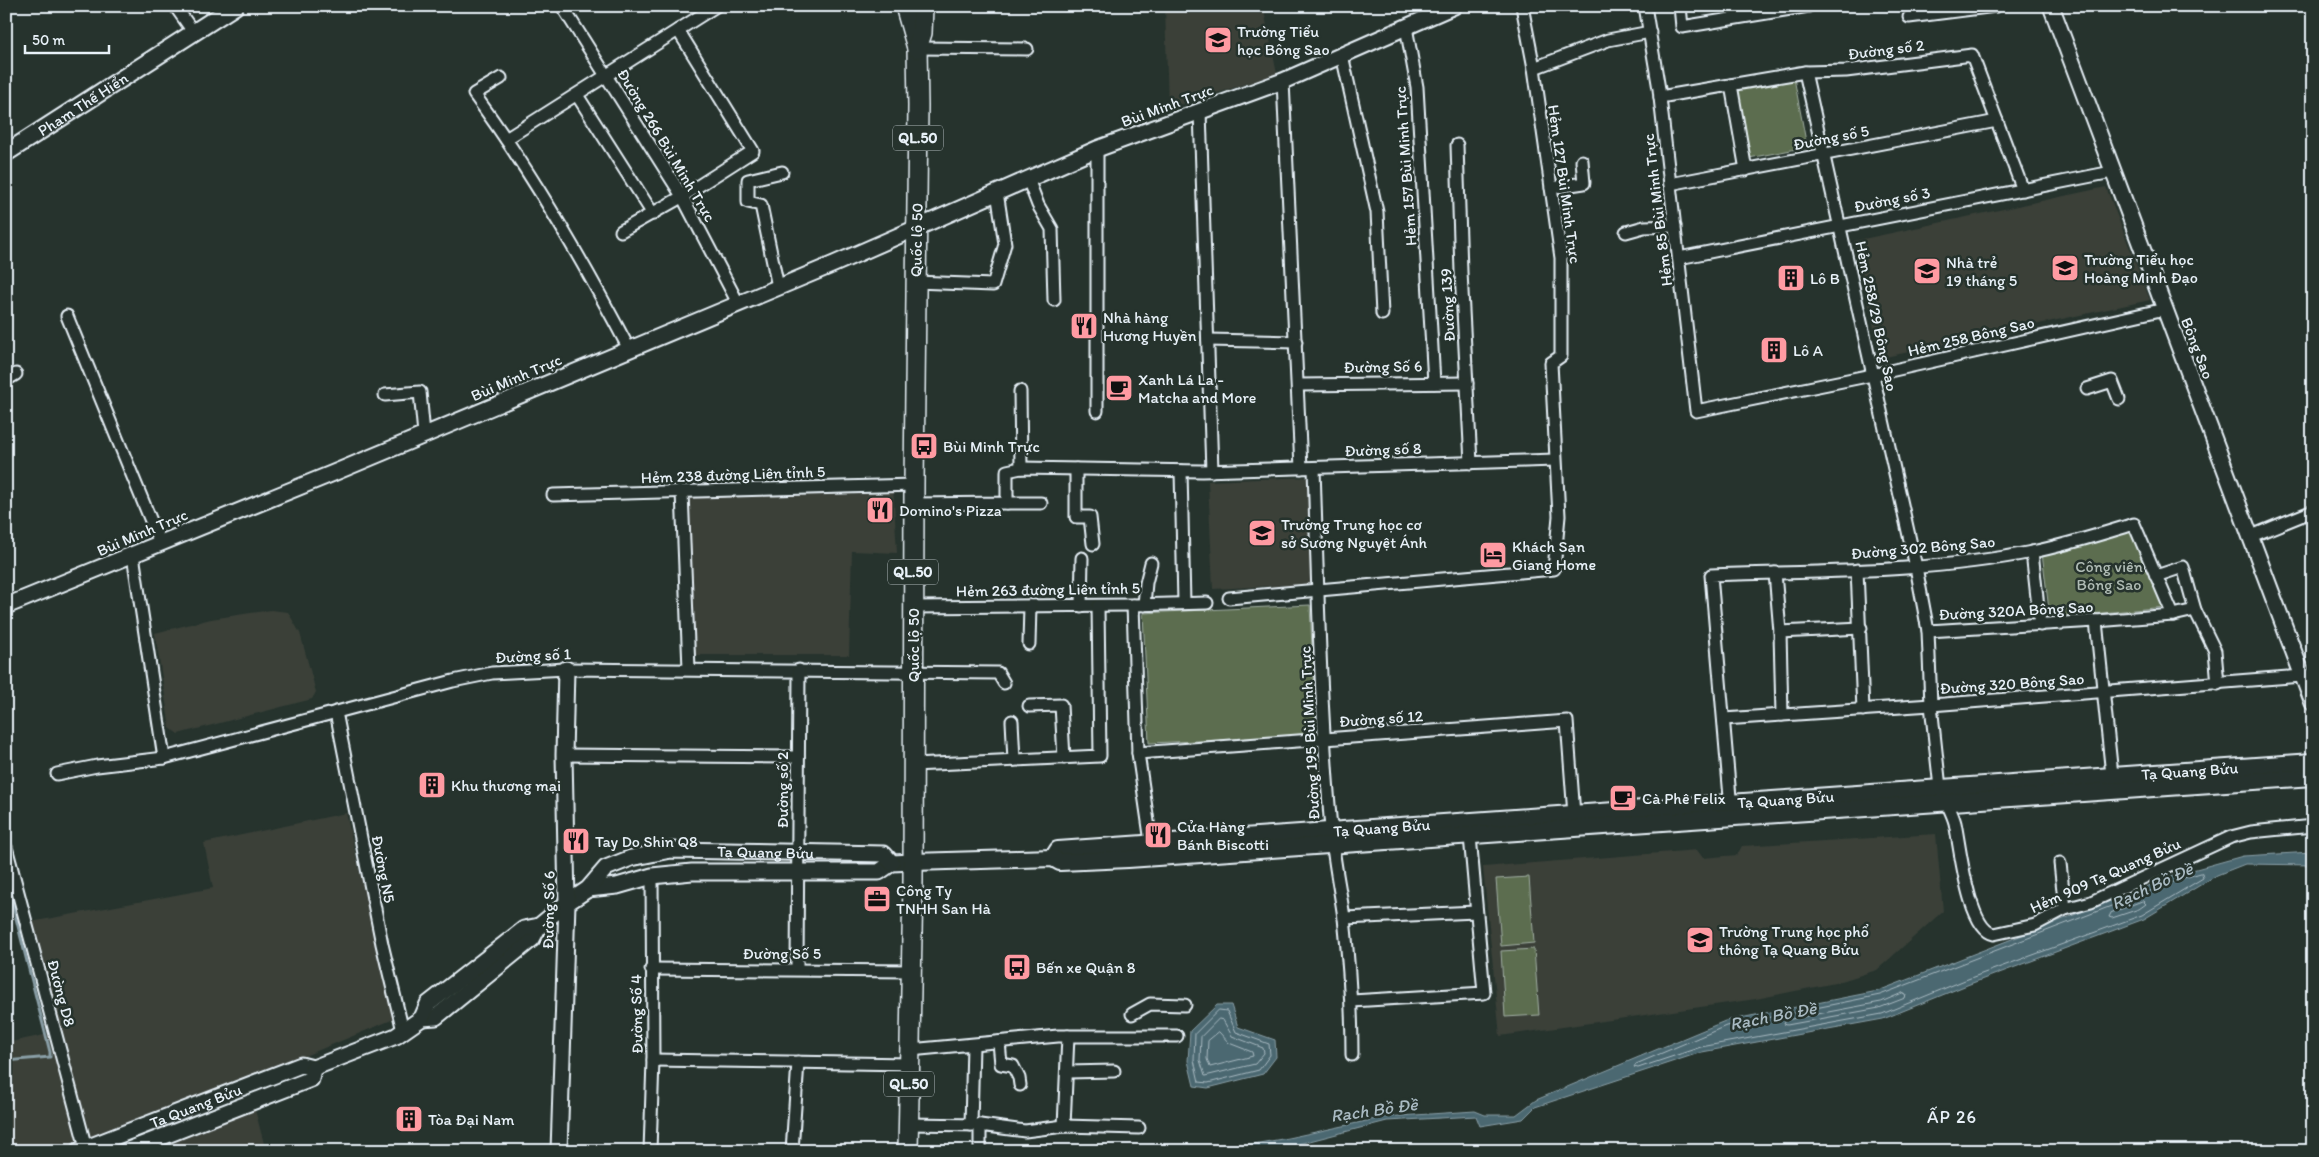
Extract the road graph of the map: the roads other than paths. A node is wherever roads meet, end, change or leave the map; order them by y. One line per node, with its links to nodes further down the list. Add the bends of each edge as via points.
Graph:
1 (175, 6): 18 (street)
2 (235, 6): 18 (main road, Phạm Thế Hiển)
3 (562, 6): 24 (street, Đường 266 Bùi Minh Trực)
4 (716, 6): 16 (street)
5 (904, 6): 19 (main road, Quốc lộ 50 / QL.50)
6 (923, 6): 19 (main road, Quốc lộ 50 / QL.50, via 922,33)
7 (1454, 6): 15 (street, Bùi Minh Trực)
8 (1522, 6): 22 (street, Hẻm 127 Bùi Minh Trực)
9 (1645, 6): 17 (street, Hẻm 85 Bùi Minh Trực)
10 (1680, 6): 11 (street, via 1682,27)
11 (1809, 6)
12 (1996, 6): 14 (street)
13 (2051, 6): 40 (street, Bông Sao)
14 (1909, 17)
15 (1406, 27): 21 (street, Bùi Minh Trực); 65 (street, Hẻm 157 Bùi Minh Trực, via 1418,87)
16 (678, 30): 24 (street); 46 (street, via 753,150)
17 (1650, 32): 22 (street, via 1608,40); 29 (street, Hẻm 85 Bùi Minh Trực)
18 (194, 33): 35 (main road, Phạm Thế Hiển)
19 (916, 48): 20 (street); 50 (main road, Quốc lộ 50 / QL.50)
20 (1026, 49)
21 (1342, 55): 26 (street, Bùi Minh Trực); 59 (street, via 1377,212)
22 (1534, 68): 43 (street, Hẻm 127 Bùi Minh Trực)
23 (1806, 72): 27 (street, Đường số 2); 31 (street, Đường số 2, via 1846,71 1972,55); 36 (street, Hẻm 258/29 Bông Sao)
24 (606, 76): 28 (street); 46 (street, Đường 266 Bùi Minh Trực)
25 (501, 78): 32 (street, via 474,94)
26 (1283, 81): 30 (street, Bùi Minh Trực); 62 (street)
27 (1731, 85): 29 (street, Đường số 2); 38 (street)
28 (577, 95): 32 (street); 47 (street)
29 (1660, 97): 42 (street, Hẻm 85 Bùi Minh Trực)
30 (1200, 111): 34 (street, Bùi Minh Trực); 61 (street)
31 (1997, 120): 36 (street, Đường số 5); 44 (street, Đường số 2)
32 (506, 140): 63 (street, via 574,248)
33 (1458, 145): 66 (street, Đường 139)
34 (1097, 149): 41 (street, Bùi Minh Trực); 72 (street)
35 (6, 153)
36 (1824, 156): 38 (street, Đường số 5); 49 (street, Hẻm 258/29 Bông Sao)
37 (1582, 161): 43 (street, via 1584,183)
38 (1746, 170): 42 (street, Đường số 5)
39 (782, 172): 55 (street, via 748,180 748,202 761,205)
40 (2112, 172): 44 (street, Đường số 3); 58 (street, Bông Sao)
41 (1028, 179): 45 (street, Bùi Minh Trực); 56 (street, via 1052,229)
42 (1670, 184): 48 (street, Hẻm 85 Bùi Minh Trực)
43 (1551, 188): 75 (street, Hẻm 127 Bùi Minh Trực, via 1561,258 1561,356 1551,363)
44 (2023, 190): 49 (street, Đường số 3)
45 (997, 192): 50 (street, Bùi Minh Trực); 54 (street, via 1005,244 993,285)
46 (682, 196): 47 (street); 57 (street, Đường 266 Bùi Minh Trực)
47 (653, 214): 51 (street)
48 (1675, 226): 52 (street, via 1644,227); 53 (street, Hẻm 85 Bùi Minh Trực)
49 (1841, 226): 53 (street, Đường số 3); 64 (street, Hẻm 258/29 Bông Sao)
50 (917, 227): 54 (main road, Quốc lộ 50 / QL.50); 55 (street, Bùi Minh Trực)
51 (621, 231)
52 (1626, 232)
53 (1679, 258): 73 (street, Hẻm 85 Bùi Minh Trực)
54 (916, 282): 83 (main road, Quốc lộ 50 / QL.50)
55 (778, 287): 57 (street, Bùi Minh Trực)
56 (1054, 300)
57 (738, 303): 63 (street, Bùi Minh Trực)
58 (2165, 309): 64 (street, Hẻm 258 Bông Sao); 90 (street, Bông Sao)
59 (1382, 314)
60 (67, 316): 91 (street)
61 (1208, 340): 62 (street); 82 (street)
62 (1296, 342): 67 (street)
63 (628, 349): 74 (street, Bùi Minh Trực)
64 (1872, 375): 73 (street, Hẻm 258 Bông Sao); 97 (street, Hẻm 258/29 Bông Sao)
65 (1434, 383): 66 (street, Đường Số 6); 67 (street, Đường Số 6)
66 (1468, 383): 76 (street, Đường 139)
67 (1299, 385): 78 (street)
68 (2087, 389): 71 (street, via 2112,381)
69 (1020, 391): 77 (street)
70 (385, 395): 74 (street, via 420,392)
71 (2119, 399)
72 (1098, 410)
73 (1696, 411)
74 (424, 434): 91 (street, Bùi Minh Trực)
75 (1555, 460): 76 (street, Đường số 8); 101 (street, via 1559,516 1554,569)
76 (1471, 463): 79 (street, Đường số 8)
77 (1021, 468): 80 (street, Đường số 8); 86 (street, via 1007,471)
78 (1302, 468): 79 (street, Đường số 8); 82 (street, Đường số 8)
79 (1314, 468): 101 (street, Đường 195 Bùi Minh Trực)
80 (1076, 469): 81 (street, Đường số 8); 92 (street, via 1076,517 1090,517)
81 (1180, 471): 82 (street, Đường số 8); 103 (street)
82 (1212, 471)
83 (914, 485): 84 (street, Hẻm 238 đường Liên tỉnh 5); 88 (main road, Quốc lộ 50 / QL.50)
84 (682, 492): 85 (street, Hẻm 238 đường Liên tỉnh 5); 120 (street)
85 (553, 495)
86 (1007, 503): 87 (street); 88 (street)
87 (1041, 503)
88 (914, 504): 110 (main road, Quốc lộ 50 / QL.50)
89 (2313, 511): 90 (street)
90 (2249, 537): 123 (street, Bông Sao)
91 (160, 543): 94 (street, Bùi Minh Trực)
92 (1093, 544)
93 (2032, 552): 97 (street, Đường 302 Bông Sao); 100 (street, Đường 302 Bông Sao, via 2134,524); 114 (street)
94 (133, 555): 106 (street, Bùi Minh Trực); 139 (street)
95 (1082, 558): 108 (street)
96 (1151, 563): 105 (street)
97 (1916, 567): 98 (street, Đường 302 Bông Sao); 116 (street, Hẻm 258/29 Bông Sao)
98 (1857, 570): 99 (street, Đường 302 Bông Sao); 115 (street)
99 (1775, 573): 117 (street); 133 (street, Đường 302 Bông Sao, via 1711,576)
100 (2156, 576): 111 (street, via 2183,567); 112 (street)
101 (1319, 591): 102 (street); 135 (street, Đường 195 Bùi Minh Trực)
102 (1230, 598)
103 (1184, 603): 104 (street, Hẻm 263 đường Liên tỉnh 5); 105 (street, Hẻm 263 đường Liên tỉnh 5)
104 (1207, 603)
105 (1139, 605): 109 (street, Hẻm 263 đường Liên tỉnh 5); 136 (street)
106 (6, 606)
107 (1030, 606): 108 (street, Hẻm 263 đường Liên tỉnh 5); 110 (street, Hẻm 263 đường Liên tỉnh 5); 118 (street)
108 (1081, 606): 109 (street, Hẻm 263 đường Liên tỉnh 5)
109 (1098, 606): 140 (street, via 1100,756)
110 (913, 607): 122 (main road, Quốc lộ 50 / QL.50)
111 (2195, 610): 112 (street, Đường 320A Bông Sao); 125 (street, via 2215,651)
112 (2173, 615): 113 (street, Đường 320A Bông Sao)
113 (2096, 621): 114 (street, Đường 320A Bông Sao); 126 (street)
114 (2040, 626): 116 (street, Đường 320A Bông Sao)
115 (1861, 628): 117 (street); 130 (street)
116 (1928, 631): 128 (street, Hẻm 258/29 Bông Sao)
117 (1780, 632): 132 (street)
118 (1030, 644)
119 (566, 669): 120 (street, Đường số 1); 131 (street, Đường số 1, via 492,673); 137 (street, Đường Số 6)
120 (689, 669): 121 (street, Đường số 1)
121 (799, 670): 122 (street, Đường số 1); 138 (street, Đường số 2)
122 (913, 672): 124 (street, Đường số 1, via 998,673); 143 (main road, Quốc lộ 50 / QL.50)
123 (2302, 676): 125 (street, Đường 320 Bông Sao); 127 (street, Bông Sao)
124 (1004, 683)
125 (2218, 684): 126 (street, Đường 320 Bông Sao)
126 (2104, 692): 128 (street, Đường 320 Bông Sao); 145 (street)
127 (2313, 703)
128 (1931, 705): 130 (street, Đường 320 Bông Sao); 147 (street, Hẻm 909 Tạ Quang Bửu)
129 (1029, 706): 140 (street, via 1061,705)
130 (1863, 710): 132 (street, Đường 320 Bông Sao)
131 (336, 712): 139 (street, Đường số 1); 173 (street, Đường N5, via 382,944)
132 (1782, 715): 133 (street, Đường 320 Bông Sao)
133 (1724, 718): 148 (street)
134 (1012, 721): 141 (street)
135 (1325, 739): 136 (street, Đường số 12); 149 (street, Đường số 12, via 1567,721); 152 (street, Đường 195 Bùi Minh Trực)
136 (1138, 753): 153 (street)
137 (564, 755): 138 (street); 163 (street, Đường Số 6)
138 (798, 757): 155 (street, Đường số 2)
139 (164, 758): 144 (street, Đường số 1)
140 (1064, 758): 141 (street)
141 (1014, 760): 143 (street)
142 (2313, 762): 145 (main road, Tạ Quang Bửu)
143 (913, 764): 157 (main road, Quốc lộ 50 / QL.50)
144 (57, 774)
145 (2112, 776): 147 (main road, Tạ Quang Bửu)
146 (2313, 777): 147 (main road, Tạ Quang Bửu)
147 (1943, 794): 148 (main road, Tạ Quang Bửu); 164 (street, Hẻm 909 Tạ Quang Bửu, via 1954,820 1969,897 1983,929 1994,934 2035,924)
148 (1731, 810): 149 (main road, Tạ Quang Bửu); 151 (main road, Tạ Quang Bửu)
149 (1574, 815): 152 (main road, Tạ Quang Bửu)
150 (2313, 826): 164 (street, Hẻm 909 Tạ Quang Bửu, via 2231,837 2091,902)
151 (1470, 836): 152 (main road, Tạ Quang Bửu); 165 (street)
152 (1332, 837): 153 (main road, Tạ Quang Bửu); 156 (main road, Tạ Quang Bửu, via 1109,860 1060,862); 166 (street, Đường 195 Bùi Minh Trực)
153 (1151, 842): 156 (main road, Tạ Quang Bửu, via 1058,850)
154 (6, 847): 190 (street, Đường D8)
155 (798, 853): 158 (street, Tạ Quang Bửu, via 884,854); 160 (street, Đường số 2); 162 (street, Tạ Quang Bửu, via 671,850 631,858 606,868)
156 (1053, 858): 157 (main road, Tạ Quang Bửu)
157 (913, 862): 158 (street, Tạ Quang Bửu); 169 (main road, Quốc lộ 50 / QL.50)
158 (892, 863): 160 (street, Tạ Quang Bửu, via 880,872)
159 (2060, 863): 164 (street)
160 (798, 871): 161 (street, Tạ Quang Bửu, via 692,872); 168 (street, Đường số 2)
161 (652, 876): 162 (street, Tạ Quang Bửu, via 617,886); 167 (street, Đường Số 4)
162 (588, 889): 163 (street, Tạ Quang Bửu)
163 (567, 903): 173 (street, Tạ Quang Bửu, via 539,926 532,940 436,1017 422,1018); 192 (street, Đường Số 6)
164 (2065, 909)
165 (1476, 912): 166 (street); 170 (street, via 1484,993)
166 (1344, 918): 170 (street, Đường 195 Bùi Minh Trực)
167 (651, 969): 168 (street, Đường Số 5); 180 (street, Đường Số 4)
168 (797, 970): 169 (street, Đường Số 5)
169 (912, 971): 179 (main road, Quốc lộ 50 / QL.50)
170 (1352, 1001): 178 (street, Đường 195 Bùi Minh Trực)
171 (1185, 1004): 172 (street, via 1150,1004)
172 (1132, 1014)
173 (403, 1031): 182 (street, Tạ Quang Bửu)
174 (1068, 1036): 175 (street); 176 (street); 184 (street)
175 (1177, 1036)
176 (999, 1042): 177 (street); 185 (street, via 1000,1064 1013,1066)
177 (972, 1044): 179 (street); 187 (street)
178 (1352, 1054)
179 (910, 1057): 181 (street); 186 (main road, Quốc lộ 50 / QL.50)
180 (653, 1060): 181 (street); 193 (street, Đường Số 4)
181 (798, 1062): 194 (street)
182 (313, 1068): 190 (street, Tạ Quang Bửu, via 302,1065); 191 (street, Tạ Quang Bửu, via 311,1079)
183 (1114, 1070): 184 (street)
184 (1066, 1072): 188 (street)
185 (1020, 1085)
186 (908, 1124): 187 (street); 195 (main road, Quốc lộ 50 / QL.50)
187 (976, 1125): 188 (street, via 1025,1131); 196 (street)
188 (1064, 1126): 189 (street)
189 (1139, 1128)
190 (82, 1149)
191 (126, 1151)
192 (559, 1151)
193 (650, 1151)
194 (792, 1151)
195 (908, 1151)
196 (980, 1151)

